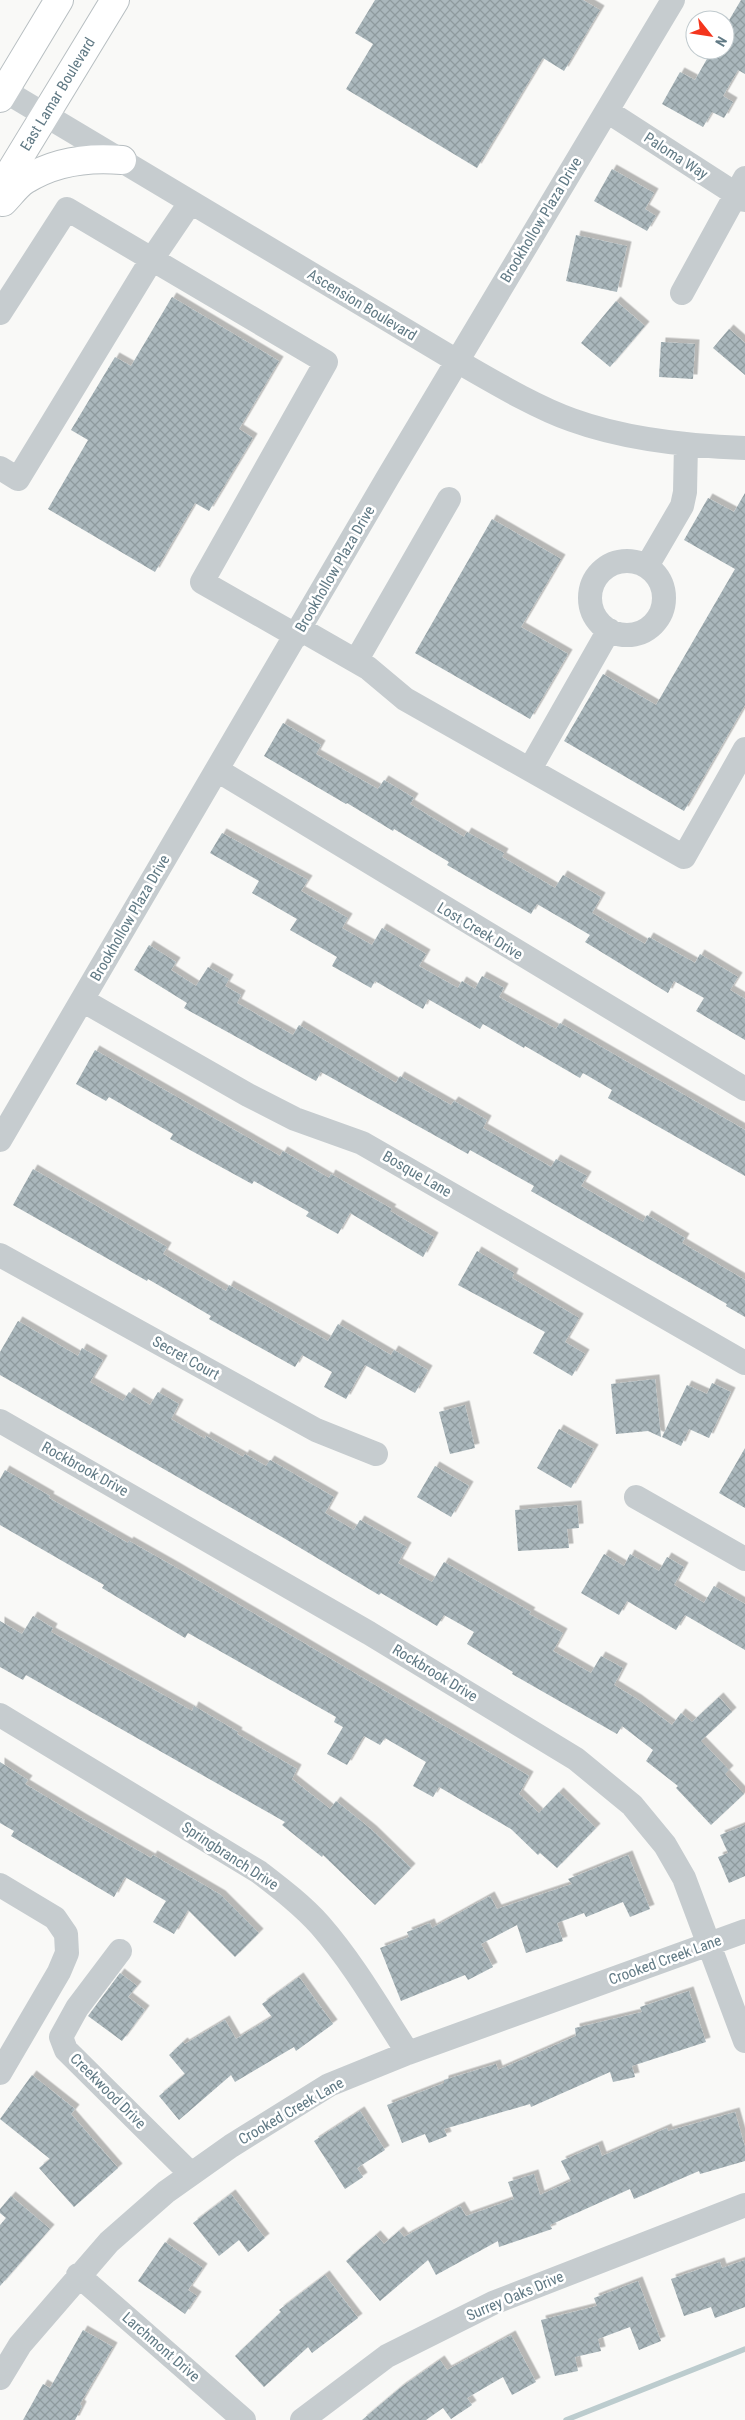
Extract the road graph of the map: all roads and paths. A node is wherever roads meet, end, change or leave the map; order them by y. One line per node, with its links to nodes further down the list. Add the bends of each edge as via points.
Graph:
1 (59, 0): 4 (main road)
2 (115, 0): 6 (main road, East Lamar Boulevard)
3 (670, 0): 5 (street, Brookhollow Plaza Drive)
4 (1, 92): 6 (street, Ascension Boulevard)
5 (607, 111): 9 (street, Paloma Way); 15 (street, Brookhollow Plaza Drive)
6 (46, 114): 7 (street, Ascension Boulevard); 8 (main road, East Lamar Boulevard)
7 (122, 160): 10 (street, Ascension Boulevard); 11 (main road, via 92,158 53,166 24,181)
8 (0, 189)
9 (742, 191): 13 (street)
10 (190, 203): 12 (street); 15 (street, Ascension Boulevard)
11 (0, 205)
12 (152, 259): 14 (street, via 67,210); 18 (street, via 18,480); 22 (street, via 326,362 202,582)
13 (682, 293)
14 (0, 313)
15 (457, 361): 16 (street, Ascension Boulevard, via 571,420 613,433); 22 (street, Brookhollow Plaza Drive)
16 (686, 444): 17 (street, Ascension Boulevard); 20 (street, via 682,506)
17 (745, 448)
18 (0, 468)
19 (449, 499): 23 (street)
20 (647, 566): 21 (street, via 660,580 663,589 663,608 659,616 652,626 631,635); 21 (street, via 638,562 618,562 595,580 590,602 600,623)
21 (609, 630): 25 (street)
22 (298, 632): 23 (street); 26 (street, Brookhollow Plaza Drive)
23 (356, 662): 25 (street, via 405,699)
24 (745, 749): 25 (street, via 684,857)
25 (530, 769)
26 (217, 770): 27 (street, Brookhollow Plaza Drive); 28 (street, Lost Creek Drive)
27 (82, 1000): 29 (street, Brookhollow Plaza Drive); 31 (street, Bosque Lane, via 248,1095 295,1119 362,1143)
28 (745, 1089)
29 (0, 1140)
30 (0, 1255): 33 (street, Secret Court, via 316,1430)
31 (745, 1363)
32 (0, 1421): 39 (street, Rockbrook Drive, via 369,1633 576,1759 632,1806 665,1844 684,1878)
33 (376, 1454)
34 (636, 1497): 35 (street)
35 (745, 1559)
36 (0, 1715): 42 (street, Springbranch Drive, via 174,1819 259,1872 289,1895 341,1951)
37 (0, 1885): 43 (street, via 55,1918 66,1934 67,1953 60,1972)
38 (745, 1931): 39 (street, Crooked Creek Lane)
39 (709, 1944): 41 (street, Rockbrook Drive); 42 (street, Crooked Creek Lane)
40 (120, 1951): 44 (street, Creekwood Drive, via 77,2008 61,2037 66,2050)
41 (745, 2041)
42 (408, 2053): 44 (street, Crooked Creek Lane, via 329,2085)
43 (2, 2065)
44 (191, 2174): 46 (street, Crooked Creek Lane, via 116,2236)
45 (745, 2206): 49 (street, Surrey Oaks Drive, via 493,2302 386,2356)
46 (78, 2275): 47 (street, Crooked Creek Lane, via 20,2345); 48 (street, Larchmont Drive)
47 (0, 2378)
48 (244, 2420)
49 (302, 2420)

